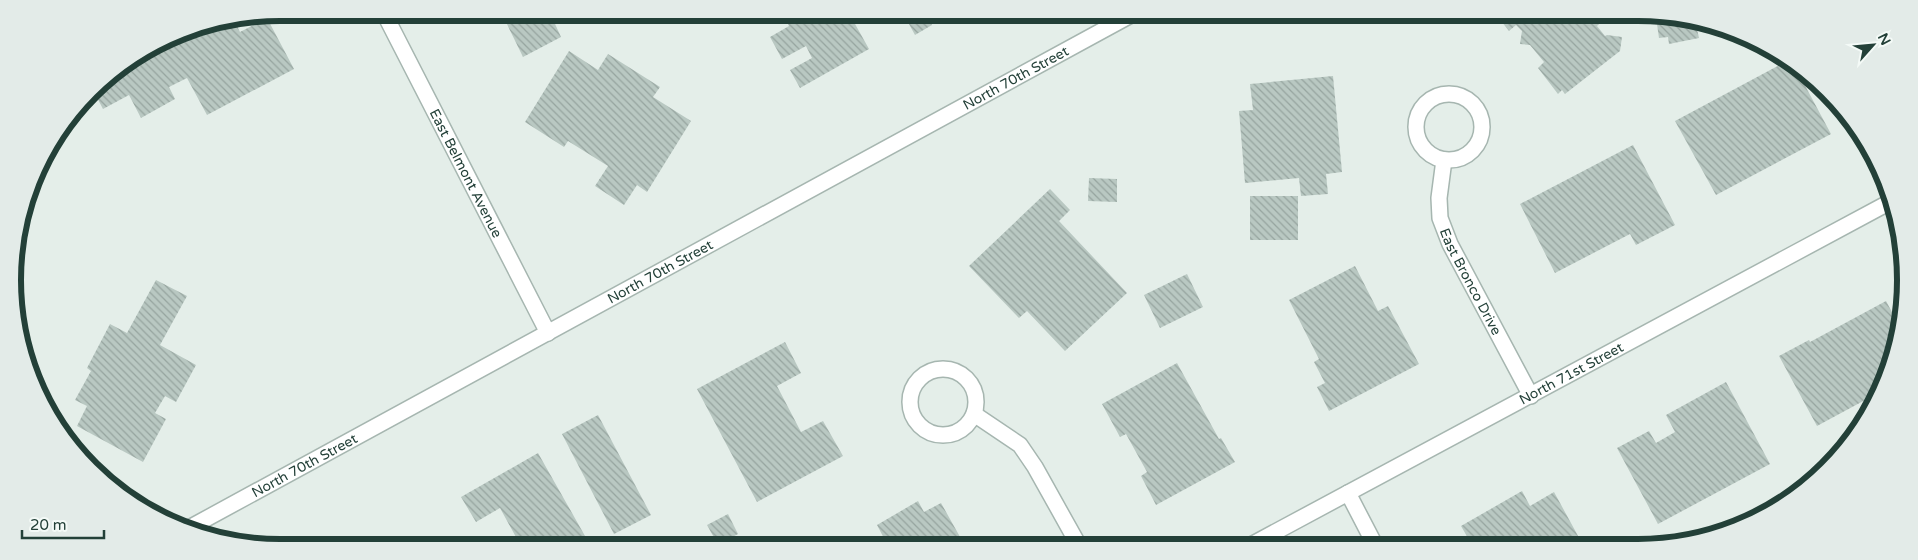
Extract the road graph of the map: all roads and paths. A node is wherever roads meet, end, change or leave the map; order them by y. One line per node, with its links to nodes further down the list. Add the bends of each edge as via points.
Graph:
1 (388, 21): 5 (street, East Belmont Avenue)
2 (1120, 21): 5 (street, North 70th Street)
3 (1444, 160): 3 (street, via 1465,156 1479,140 1482,130 1477,109 1470,101 1450,94 1429,100 1416,118 1418,140 1424,149); 6 (street, East Bronco Drive, via 1440,218 1450,244)
4 (1885, 205): 6 (street, North 71st Street)
5 (548, 332): 9 (street, North 70th Street)
6 (1531, 396): 8 (street, North 71st Street)
7 (974, 414): 7 (street, via 975,393 970,383 954,370 933,370 916,382 912,409 919,424 927,431 949,434 968,424); 10 (street, via 1020,445 1036,467)
8 (1348, 493): 11 (street, North 71st Street); 12 (street)
9 (196, 524)
10 (1075, 539)
11 (1263, 539)
12 (1373, 539)

